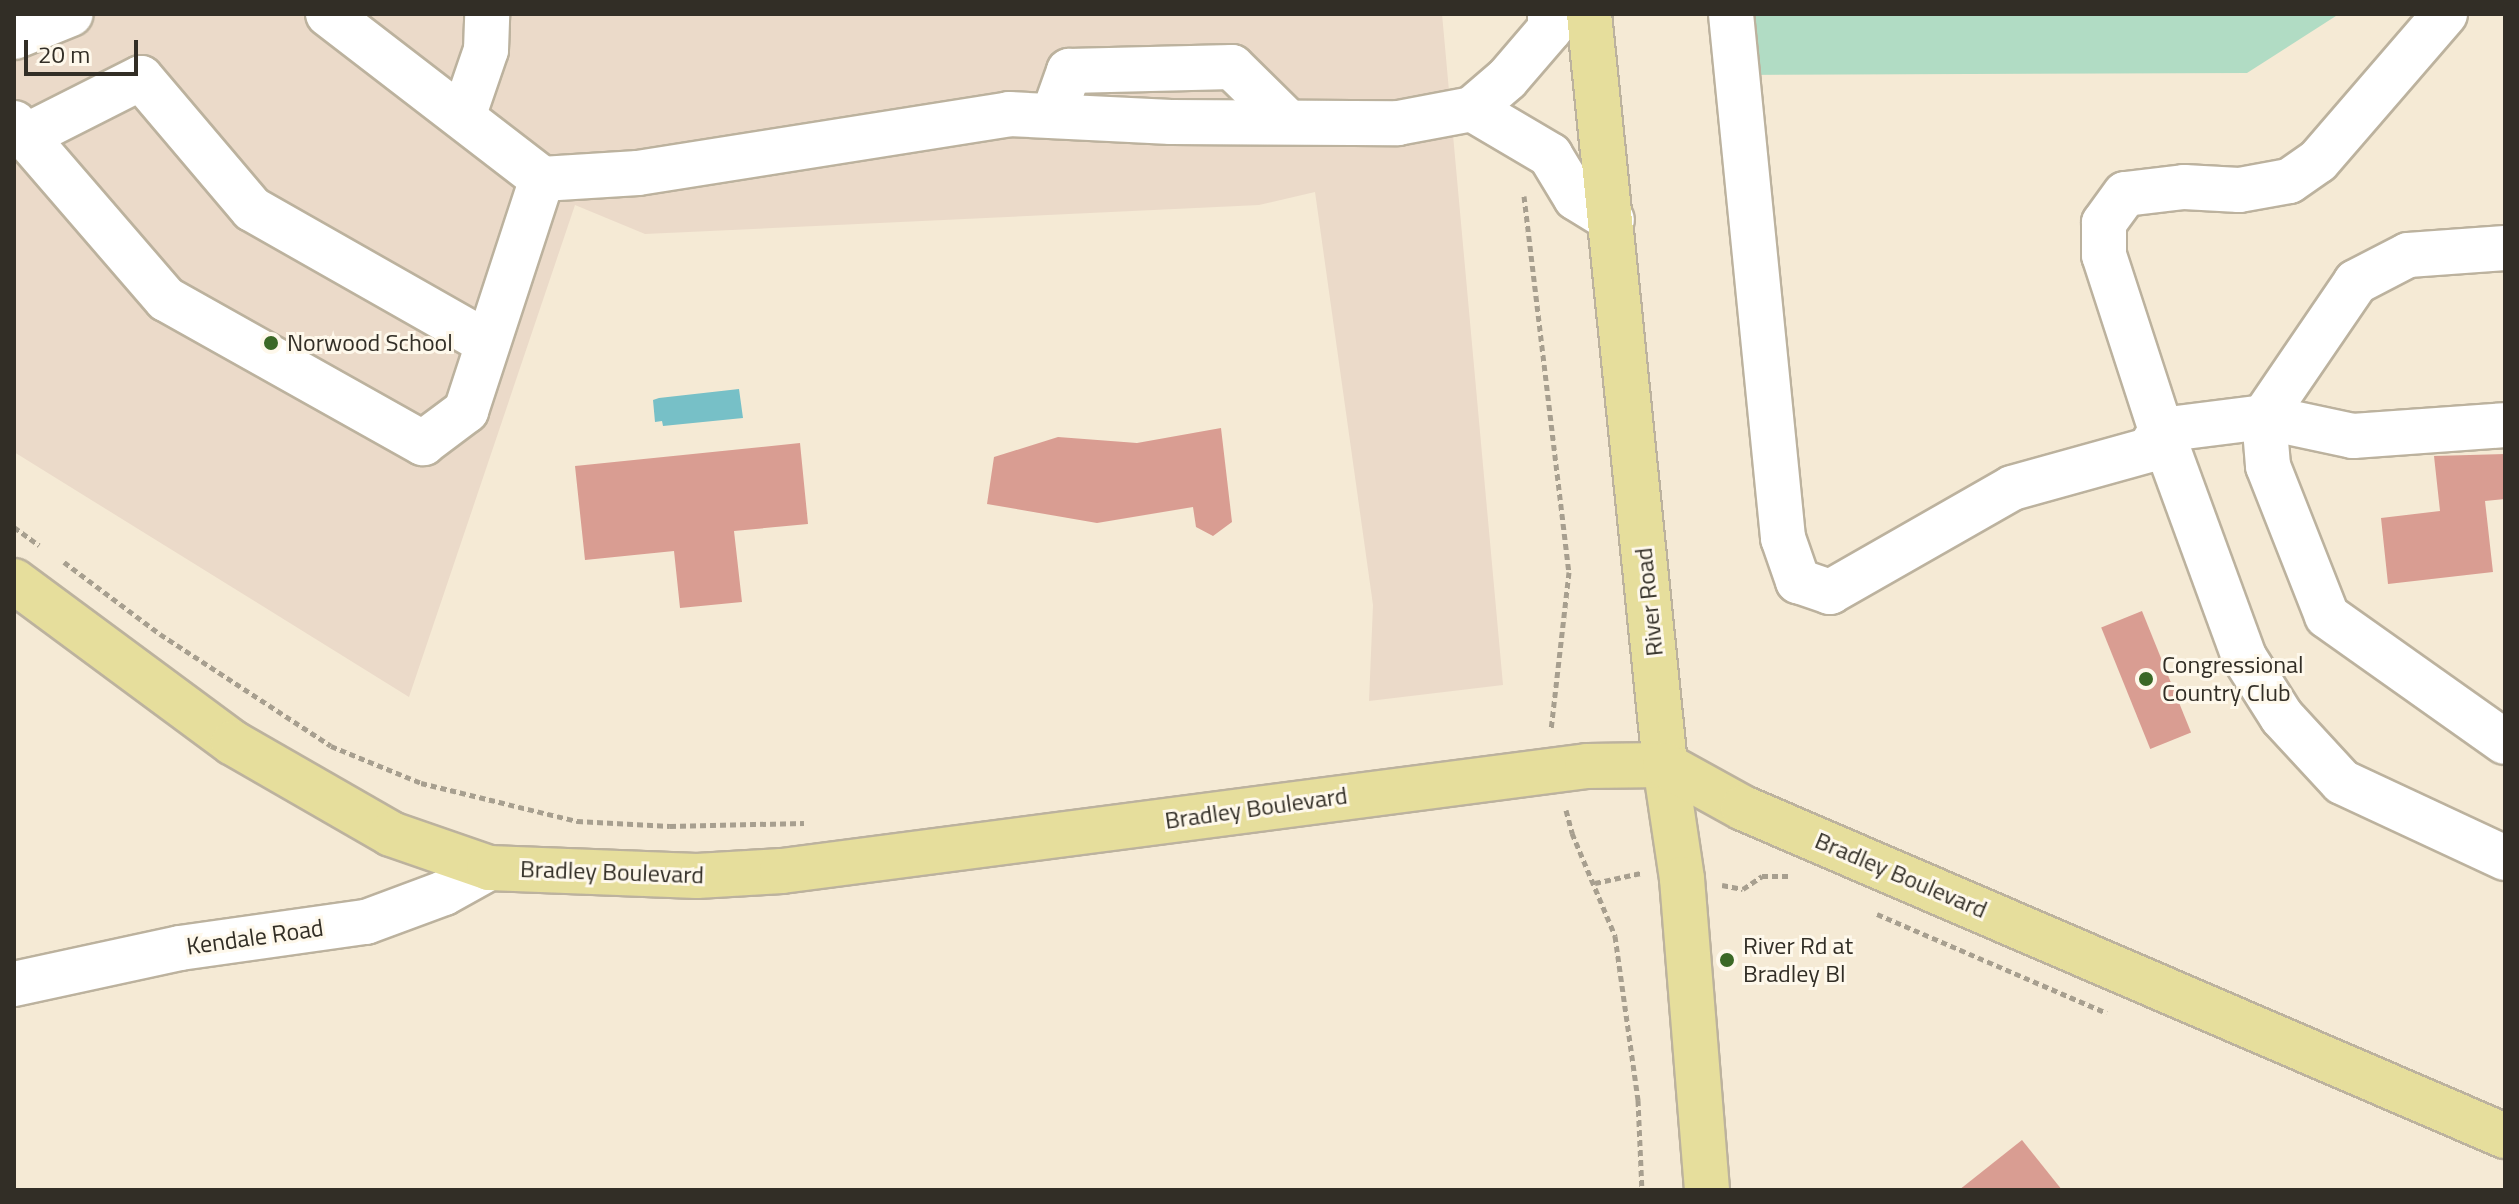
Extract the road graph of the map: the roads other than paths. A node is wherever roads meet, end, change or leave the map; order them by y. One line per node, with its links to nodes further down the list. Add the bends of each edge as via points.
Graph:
1 (71, 14): 8 (street)
2 (328, 14): 10 (street)
3 (487, 14): 10 (street, via 486,50)
4 (1550, 14): 9 (street, via 1550,29 1507,79)
5 (1589, 14): 13 (main road, River Road)
6 (1731, 14): 18 (street, via 1783,538 1798,581 1830,592 2012,488 2149,450)
7 (2445, 14): 18 (street, via 2318,161 2289,181 2239,190 2184,187 2125,194 2104,223 2104,255)
8 (14, 37)
9 (1472, 109): 12 (street, via 1398,123 1009,114 638,173); 13 (street, via 1550,155 1576,198)
10 (463, 117): 12 (street)
11 (19, 130): 15 (street, via 141,78 252,209); 15 (street, via 166,299 423,443 466,411)
12 (542, 179): 15 (street)
13 (1612, 220): 21 (main road, River Road)
14 (2505, 248): 16 (street, via 2408,255 2356,282)
15 (488, 343)
16 (2264, 417): 17 (street, via 2353,436); 18 (street); 20 (street, via 2268,466 2327,616)
17 (2505, 425)
18 (2161, 430): 22 (street, via 2244,657 2282,717 2342,782)
19 (14, 581): 23 (main road, Bradley Boulevard, via 233,743 391,834)
20 (2505, 742)
21 (1665, 765): 23 (main road, Bradley Boulevard, via 1548,744 782,871 697,876); 25 (main road, Bradley Boulevard, via 1743,808); 26 (main road, River Road, via 1682,879)
22 (2505, 858)
23 (489, 868): 24 (street, Kendale Road, via 444,893 366,922 180,948)
24 (14, 984)
25 (2505, 1136)
26 (1707, 1190)

